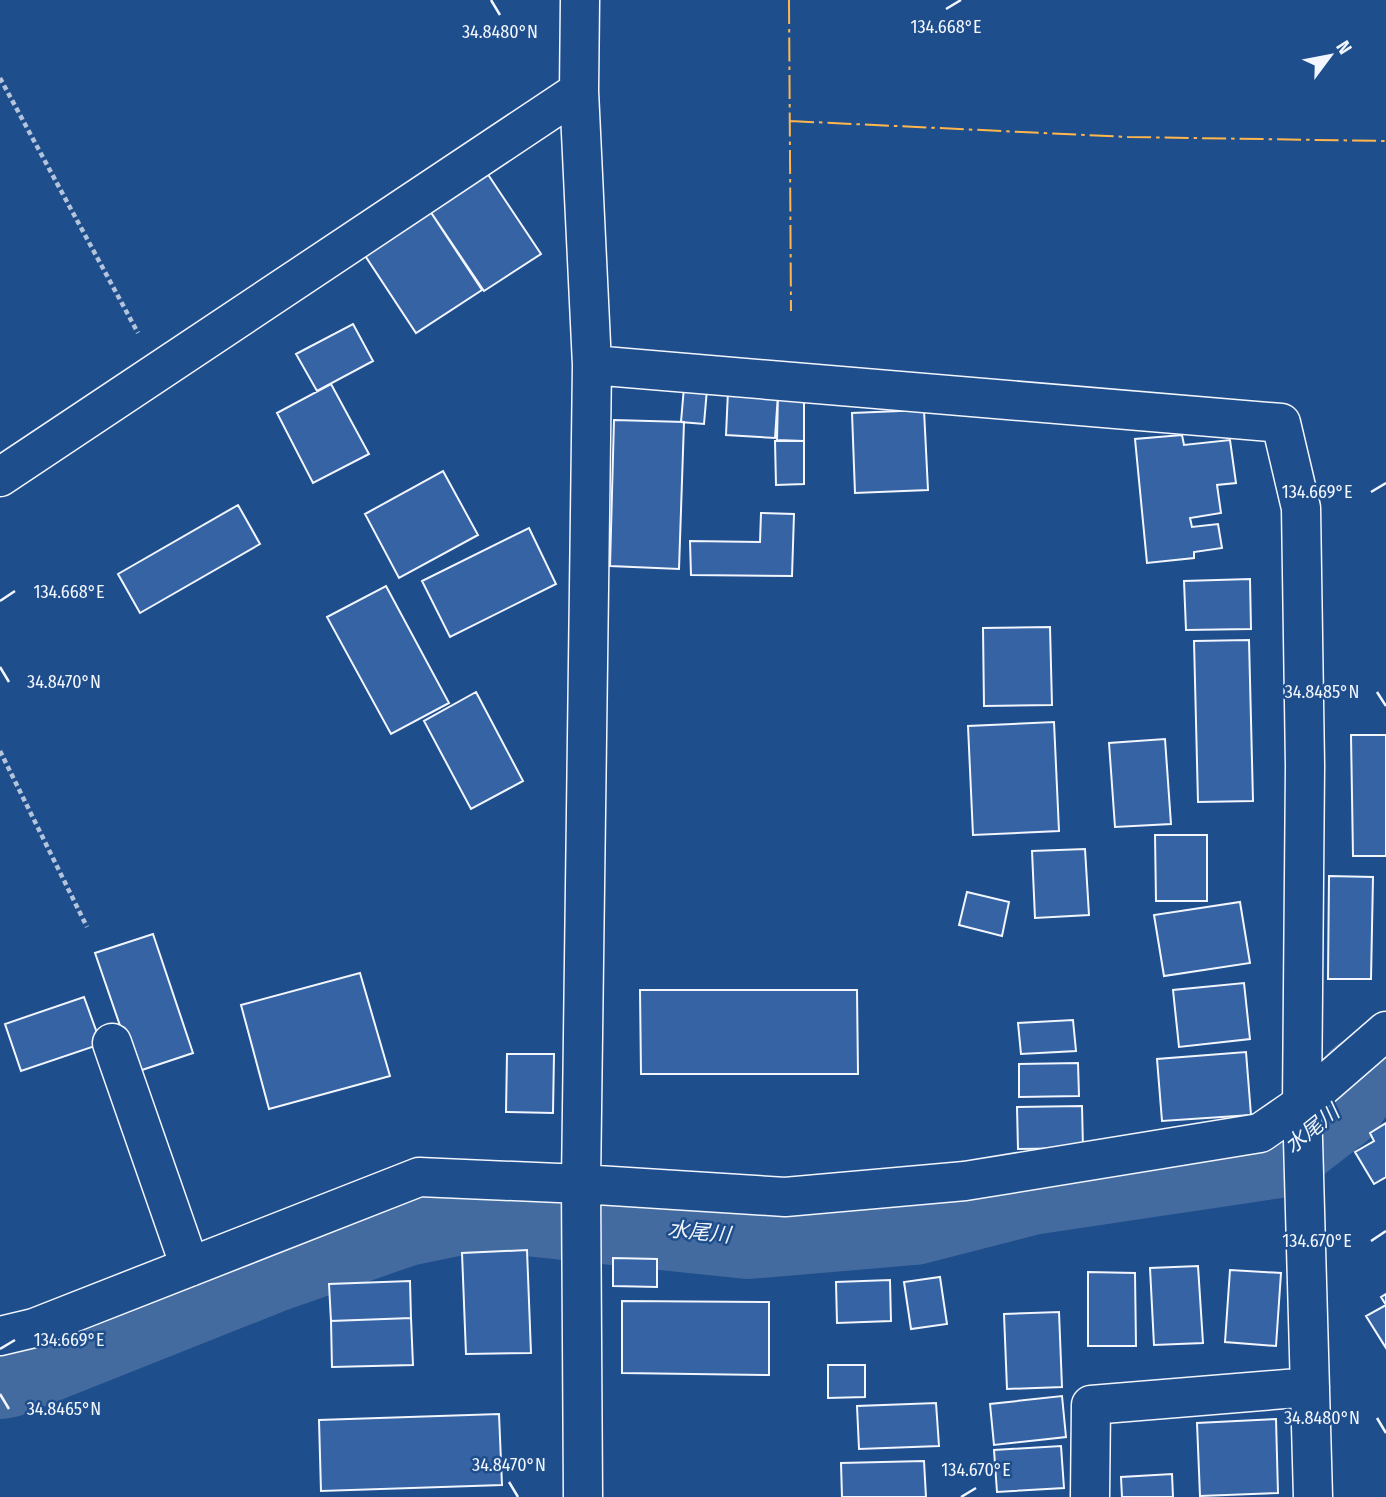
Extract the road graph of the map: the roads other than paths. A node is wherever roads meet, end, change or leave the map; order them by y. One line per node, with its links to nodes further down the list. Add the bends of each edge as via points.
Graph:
1 (579, 0): 2 (street)
2 (579, 91): 3 (street); 4 (street)
3 (592, 365): 7 (street, via 1281,423 1301,508 1305,766); 8 (street)
4 (0, 477)
5 (1386, 1031): 7 (street)
6 (112, 1043): 9 (street)
7 (1302, 1104): 8 (street, via 1260,1133 965,1181 785,1197); 11 (street)
8 (581, 1184): 9 (street, via 419,1177); 12 (street)
9 (190, 1267): 10 (street, via 34,1328)
10 (0, 1336)
11 (1310, 1387): 13 (street, via 1091,1405); 14 (street)
12 (583, 1497)
13 (1090, 1497)
14 (1313, 1497)

